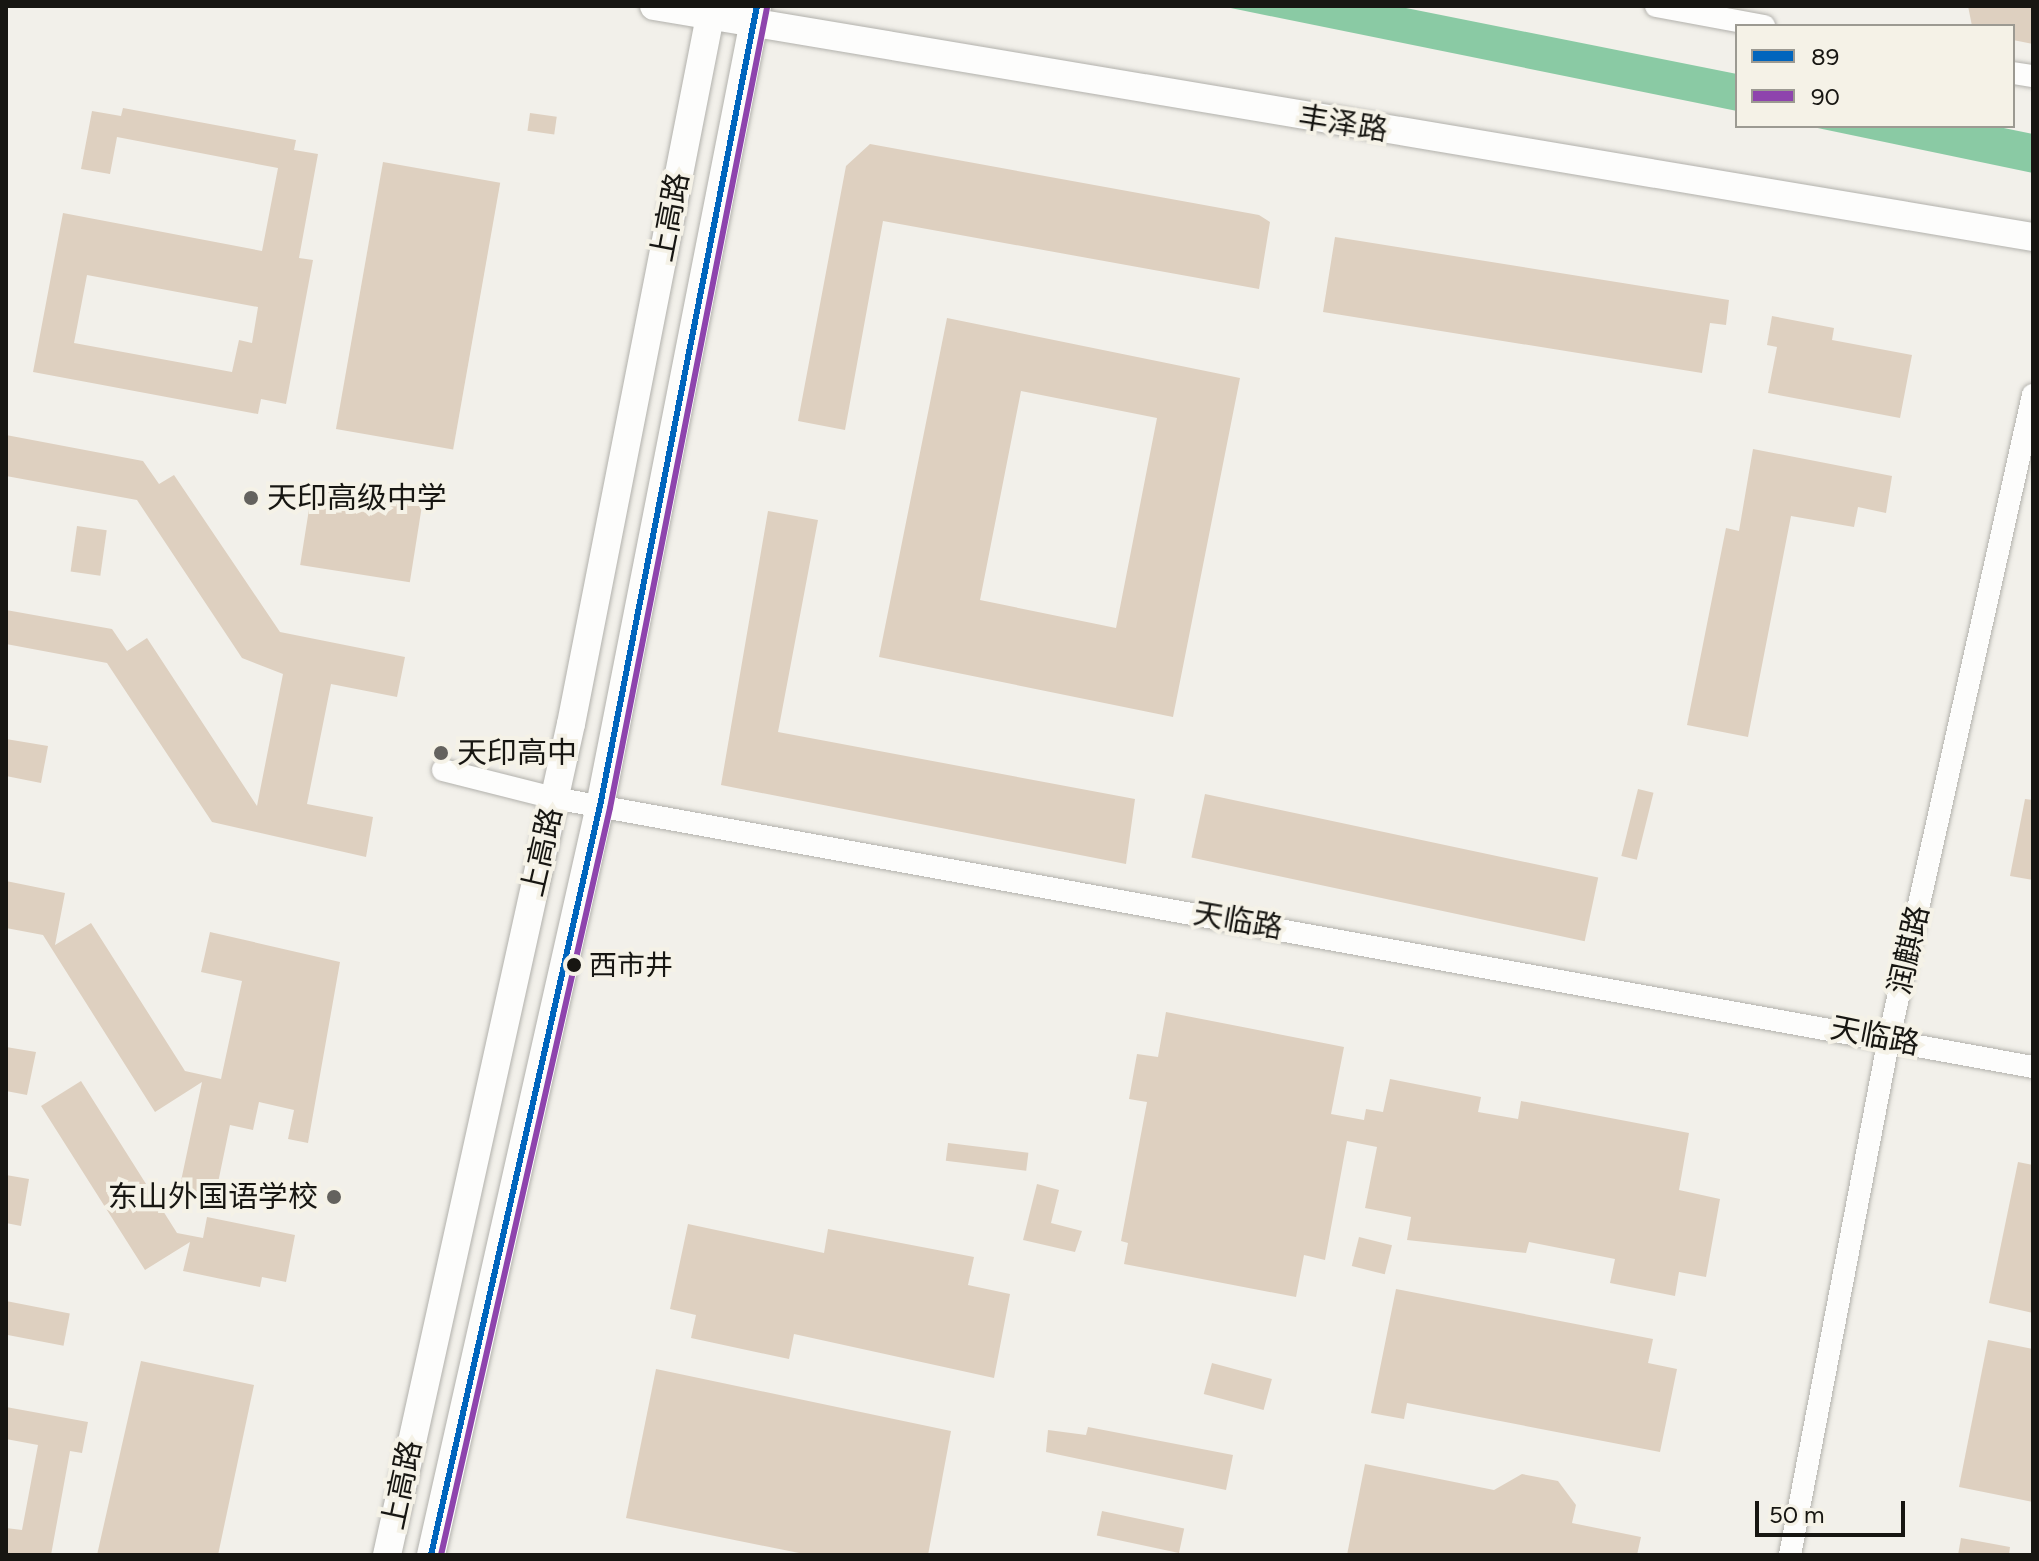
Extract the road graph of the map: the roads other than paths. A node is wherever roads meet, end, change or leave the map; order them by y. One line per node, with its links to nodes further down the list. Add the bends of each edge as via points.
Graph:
1 (654, 6): 3 (main road, 丰泽路)
2 (1656, 6): 5 (street)
3 (711, 12): 4 (main road, 丰泽路); 9 (main road, 上高路)
4 (755, 16): 6 (main road, 丰泽路); 10 (main road, 上高路)
5 (1753, 24)
6 (2033, 237)
7 (2033, 395): 11 (street, 润麒路)
8 (443, 770): 9 (street, 天临路)
9 (554, 798): 10 (street, 天临路); 13 (main road, 上高路)
10 (600, 806): 11 (street, 天临路); 14 (main road, 上高路)
11 (1889, 1038): 12 (street, 天临路); 15 (street, 润麒路)
12 (2033, 1067)
13 (387, 1555)
14 (431, 1555)
15 (1790, 1555)

